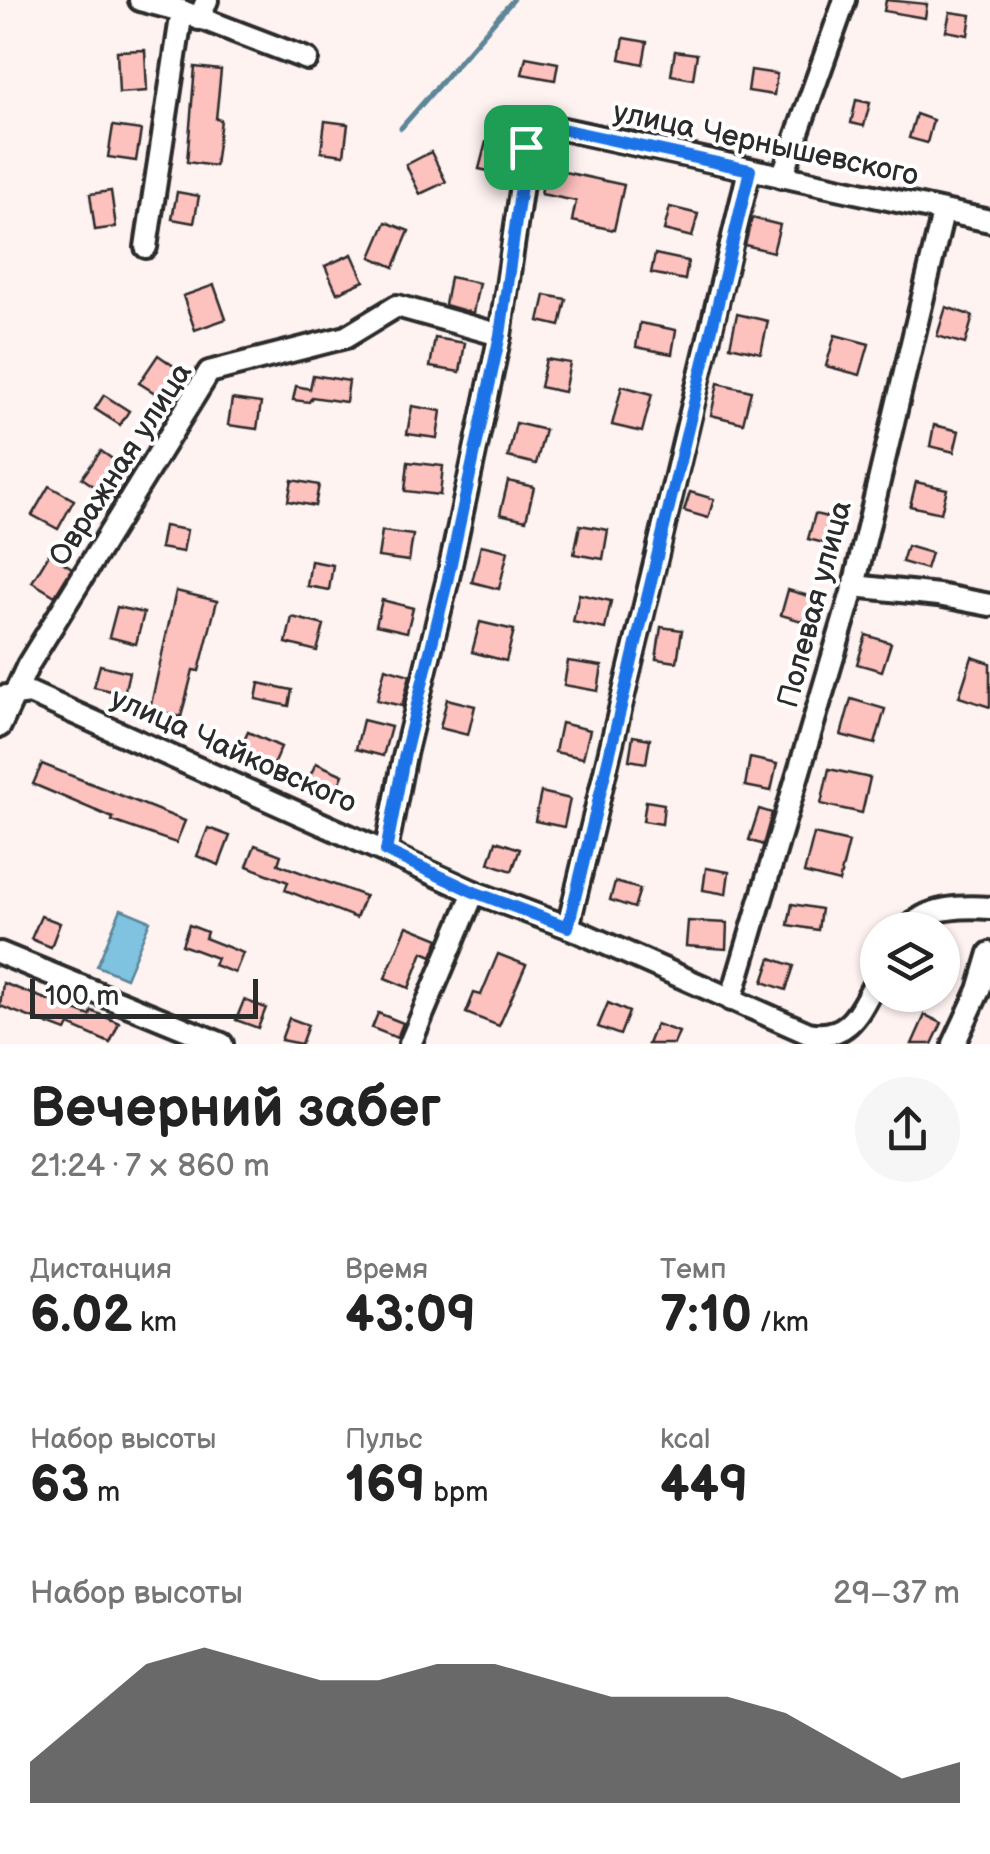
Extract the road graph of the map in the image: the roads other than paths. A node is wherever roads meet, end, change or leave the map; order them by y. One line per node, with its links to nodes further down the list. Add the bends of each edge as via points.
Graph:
1 (140, 0): 3 (street)
2 (845, 0): 6 (street)
3 (196, 10): 4 (street); 9 (street)
4 (307, 59)
5 (750, 170): 6 (street, улица Чернышевского); 10 (street, улица Чернышевского, via 530,122); 19 (street)
6 (782, 177): 7 (street, улица Чернышевского)
7 (942, 217): 8 (street, улица Чернышевского); 11 (street, Полевая улица)
8 (990, 220)
9 (146, 247)
10 (500, 335): 13 (street, Овражная улица, via 398,306 346,337 210,372); 15 (street)
11 (854, 586): 12 (street); 22 (street, Полевая улица)
12 (990, 605)
13 (7, 696): 14 (street, Овражная улица); 15 (street, улица Чайковского, via 30,693)
14 (0, 726)
15 (386, 851): 16 (street, улица Чайковского)
16 (474, 892): 19 (street, улица Чайковского); 25 (street)
17 (990, 908): 18 (street)
18 (935, 912)
19 (568, 927): 22 (street, улица Чайковского)
20 (0, 953): 24 (street)
21 (990, 953): 26 (street)
22 (731, 1000): 23 (street, улица Чайковского, via 828,1036 850,1024)
23 (860, 1007)
24 (222, 1044)
25 (410, 1044)
26 (954, 1044)

